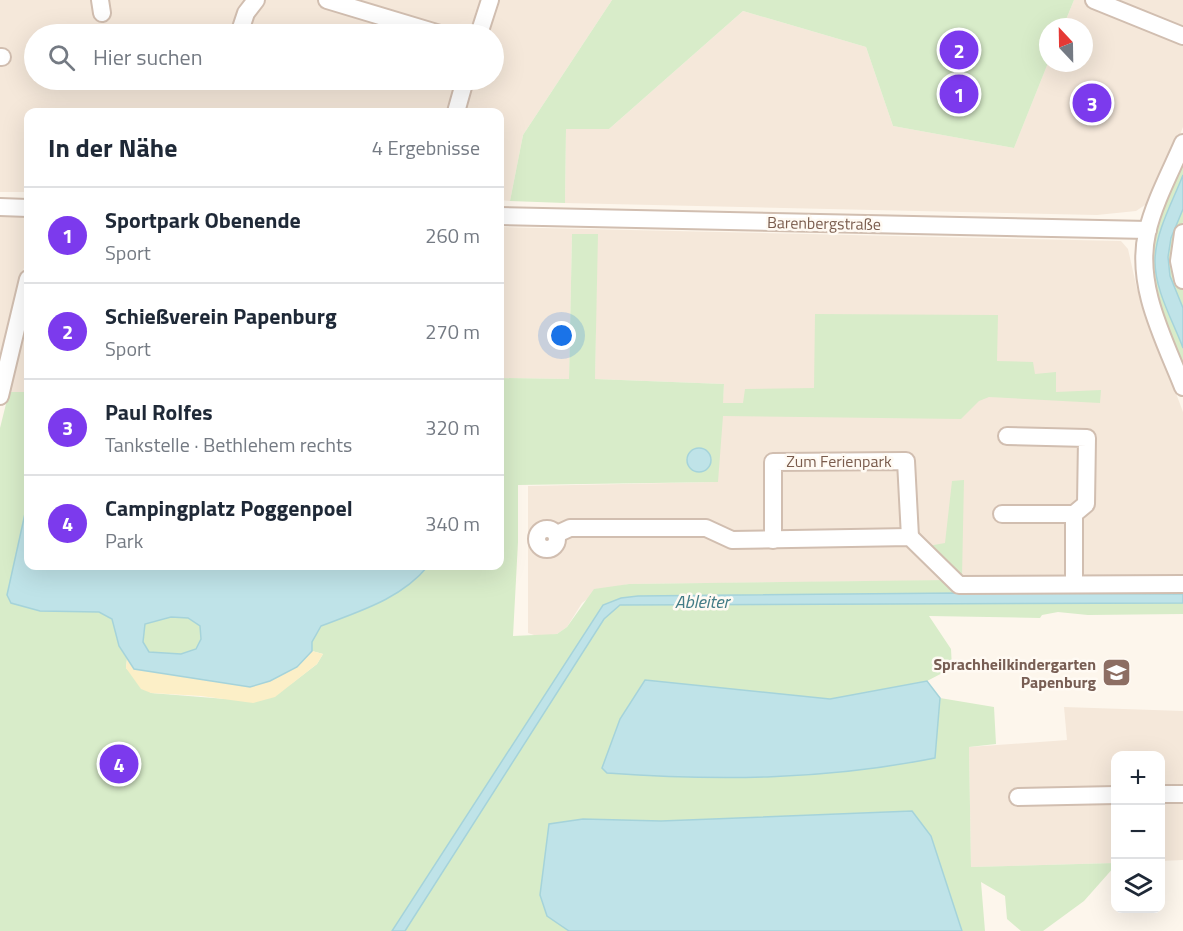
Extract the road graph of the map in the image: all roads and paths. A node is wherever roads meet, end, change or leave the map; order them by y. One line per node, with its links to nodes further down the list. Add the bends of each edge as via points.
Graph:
1 (256, 0): 5 (street)
2 (327, 0): 6 (street)
3 (490, 0): 7 (street)
4 (1094, 0): 8 (street)
5 (243, 24)
6 (407, 24)
7 (482, 24)
8 (1183, 36)
9 (462, 90): 10 (street)
10 (457, 108)
11 (1183, 143): 15 (street)
12 (0, 207): 13 (street)
13 (24, 208)
14 (504, 216): 15 (street, Barenbergstraße)
15 (1148, 230): 19 (street, via 1144,266 1147,285)
16 (1183, 233): 17 (street, via 1179,261)
17 (1183, 279)
18 (24, 296): 20 (street)
19 (1183, 387)
20 (0, 396)
21 (1007, 436): 23 (street, via 1087,438 1086,504)
22 (1002, 514): 23 (street)
23 (1074, 514): 27 (street)
24 (557, 534): 26 (street, via 570,528 706,528 732,540)
25 (910, 537): 26 (street); 26 (street, Zum Ferienpark, via 906,461 773,462); 27 (street, via 959,585)
26 (773, 540)
27 (1074, 584): 28 (street)
28 (1183, 584)
29 (1165, 794): 30 (street)
30 (1183, 794)
31 (1111, 795): 32 (street)
32 (1018, 797)

